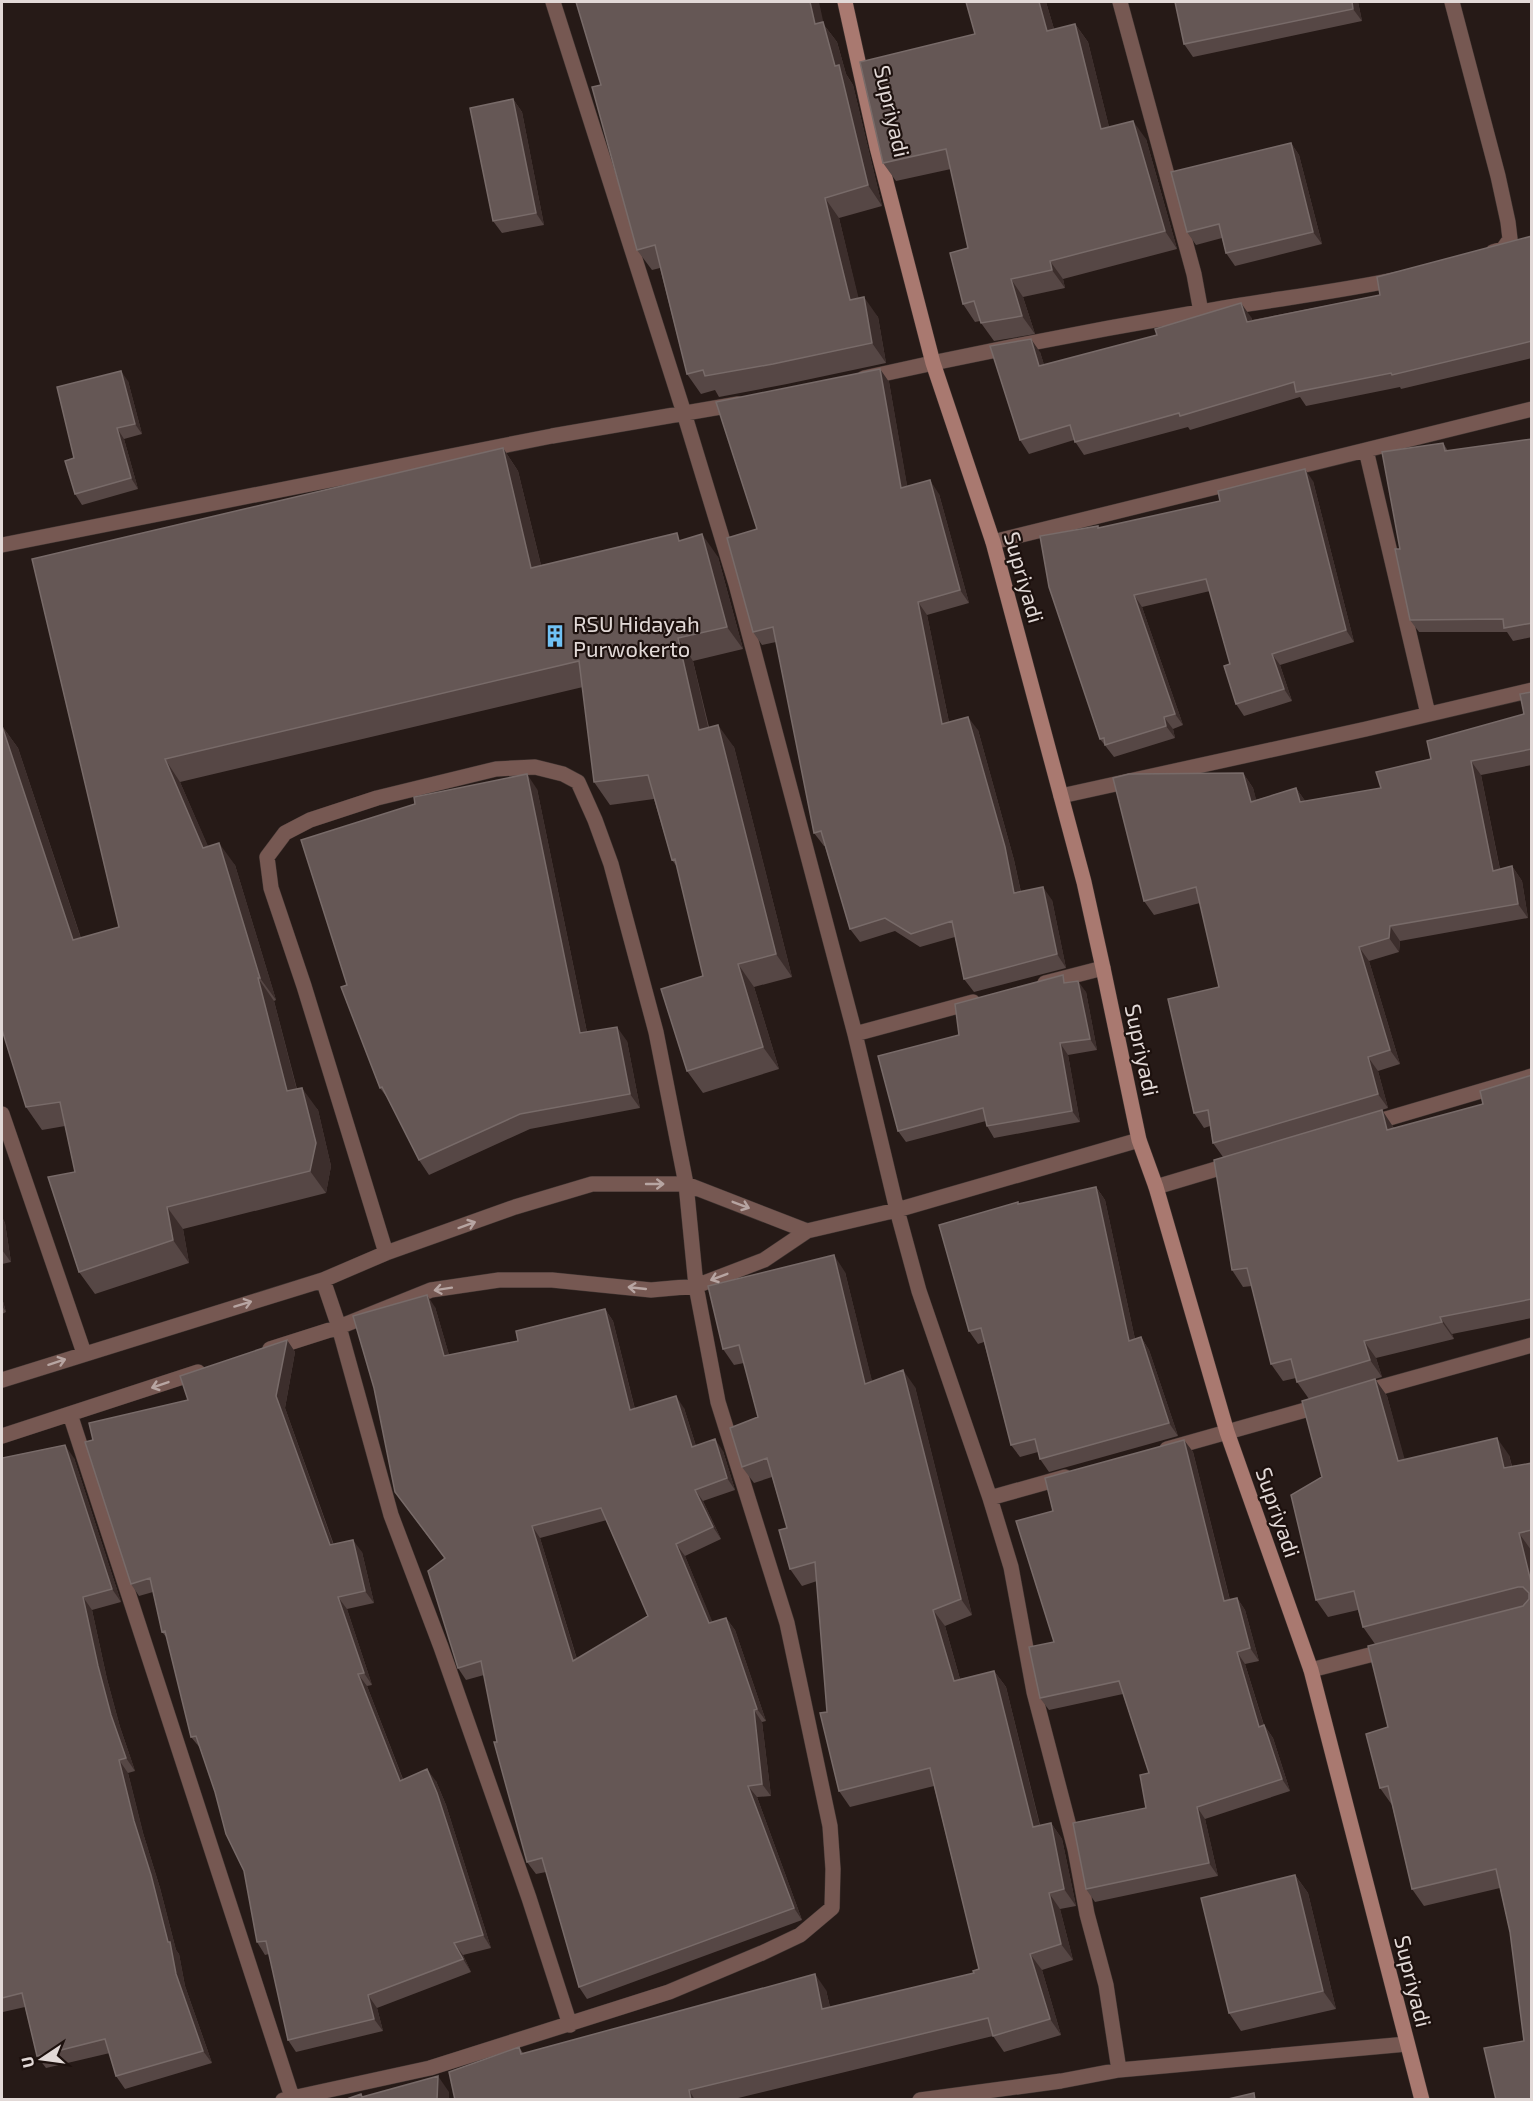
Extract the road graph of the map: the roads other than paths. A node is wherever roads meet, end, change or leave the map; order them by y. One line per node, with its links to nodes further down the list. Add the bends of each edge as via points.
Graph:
1 (553, 2): 12 (street)
2 (845, 2): 8 (main road, Supriyadi, via 877,147)
3 (1120, 2): 7 (street)
4 (1452, 2): 5 (street, via 1498,176 1510,239 1503,249)
5 (1480, 256)
6 (1412, 275): 7 (street, via 1345,290)
7 (1201, 312): 8 (street)
8 (933, 363): 9 (street); 14 (main road, Supriyadi)
9 (844, 382)
10 (754, 401): 12 (street)
11 (1532, 409): 13 (street)
12 (684, 413): 15 (street); 22 (street, via 736,584)
13 (1366, 450): 14 (street); 17 (street)
14 (993, 542): 18 (main road, Supriyadi)
15 (2, 545)
16 (1532, 690): 17 (street)
17 (1428, 714): 18 (street)
18 (1060, 796): 19 (main road, Supriyadi)
19 (1103, 968): 20 (street); 26 (main road, Supriyadi)
20 (1036, 986)
21 (991, 998): 22 (street)
22 (855, 1034): 30 (street)
23 (1532, 1076): 25 (street)
24 (2, 1114): 37 (street)
25 (1353, 1129)
26 (1138, 1140): 29 (main road, Supriyadi); 30 (street)
27 (1253, 1159): 29 (street)
28 (686, 1184): 31 (street, one-way to 31); 32 (street, one-way to 28, via 592,1184); 32 (street, via 656,1032 611,864 591,810 578,783 563,774 535,767 496,770 377,798 310,819 285,833 267,857 271,888); 34 (street)
29 (1156, 1187): 42 (main road, Supriyadi)
30 (897, 1210): 31 (street); 46 (street, via 919,1291)
31 (807, 1231): 34 (street, one-way to 34, via 764,1260)
32 (386, 1253): 33 (street)
33 (323, 1280): 35 (street); 37 (street, one-way to 33)
34 (696, 1286): 35 (street, one-way to 35, via 651,1290 499,1280 431,1290); 49 (street, via 718,1402 787,1623 819,1768 830,1826 831,1908 800,1935 762,1953 669,1992)
35 (339, 1327): 38 (street); 49 (street, via 391,1515 441,1647)
36 (1532, 1345): 42 (street)
37 (84, 1353): 40 (street, one-way to 37)
38 (253, 1354)
39 (209, 1368): 41 (street, one-way to 41)
40 (2, 1380)
41 (70, 1414): 43 (street); 52 (street)
42 (1227, 1432): 44 (street); 48 (main road, Supriyadi)
43 (2, 1436)
44 (1148, 1454)
45 (1080, 1473): 46 (street)
46 (990, 1498): 51 (street, via 1011,1567 1034,1692 1106,1985)
47 (1404, 1646): 48 (street)
48 (1311, 1670): 50 (main road, Supriyadi)
49 (570, 2025): 52 (street, via 430,2068)
50 (1407, 2044): 51 (street); 54 (main road, Supriyadi)
51 (1119, 2070): 53 (street)
52 (287, 2098)
53 (920, 2100)
54 (1422, 2100)

